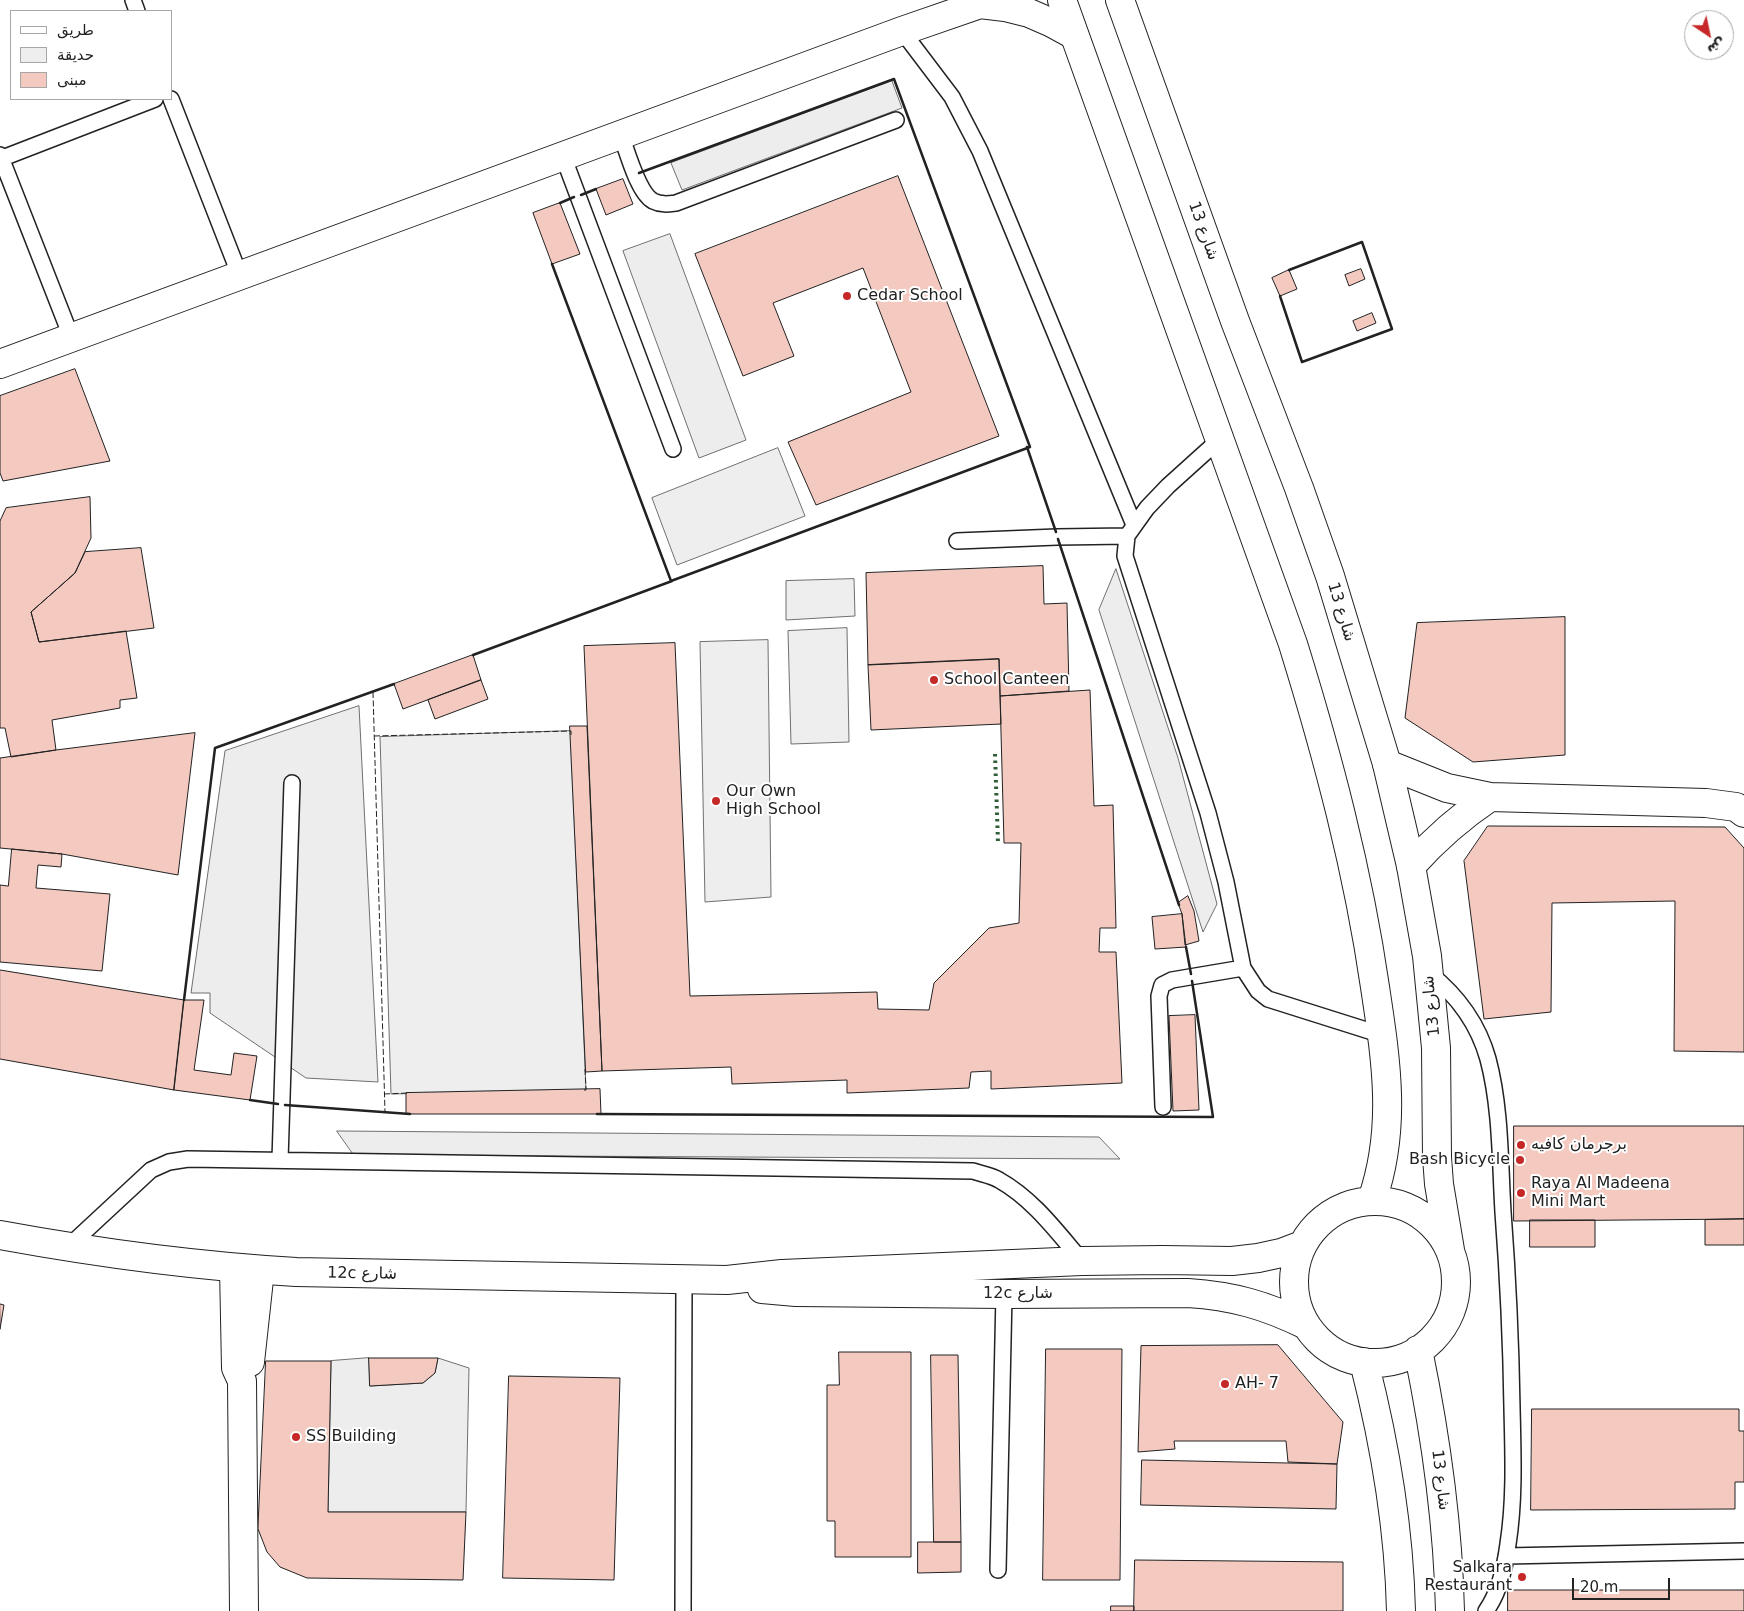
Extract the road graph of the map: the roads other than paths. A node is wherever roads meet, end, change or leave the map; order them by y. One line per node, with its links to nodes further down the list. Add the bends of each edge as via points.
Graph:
1 (1062, 0): 5 (street)
2 (1120, 0): 19 (street, شارع 13, via 1235,321 1300,488)
3 (982, 2): 4 (street); 5 (street, via 1029,13)
4 (902, 31): 9 (street); 17 (lane, via 952,98 980,151)
5 (1074, 36): 15 (street)
6 (152, 100): 11 (lane)
7 (171, 100): 12 (lane)
8 (896, 120): 9 (lane, via 676,203 663,204 652,201 644,193)
9 (621, 135): 10 (street)
10 (563, 156): 12 (street); 16 (lane)
11 (0, 157): 13 (lane)
12 (240, 276): 13 (street)
13 (72, 339): 14 (street)
14 (0, 364)
15 (1219, 440): 17 (lane, via 1168,486); 26 (street, via 1293,644 1324,747 1351,851)
16 (673, 449)
17 (1131, 530): 18 (lane); 24 (lane, via 1125,556 1208,813)
18 (957, 541)
19 (1387, 764): 21 (street, via 1447,788); 23 (street, شارع 13)
20 (292, 783): 28 (lane)
21 (1490, 797): 22 (street, via 1706,802 1736,807); 23 (street, via 1456,821)
22 (1744, 813)
23 (1411, 866): 25 (street, شارع 13)
24 (1243, 968): 26 (lane, via 1268,999); 27 (lane, via 1172,980 1162,985 1158,996)
25 (1429, 974): 33 (street, شارع 13, via 1436,1048 1439,1184); 43 (lane, via 1460,1002 1475,1026 1488,1059 1497,1112 1512,1393 1511,1512)
26 (1382, 1035): 29 (street, via 1388,1119 1383,1163)
27 (1163, 1107)
28 (280, 1160): 32 (lane, via 188,1159 169,1162 151,1170); 34 (lane, via 973,1171 997,1178 1018,1192)
29 (1372, 1200): 31 (street, via 1338,1209 1324,1218); 33 (street, via 1388,1201 1419,1213 1432,1224)
30 (0, 1235): 32 (street, 12c شارع)
31 (1302, 1245): 34 (street, 12c شارع, via 1280,1253 1232,1261); 39 (street, via 1293,1286 1295,1300)
32 (68, 1247): 35 (street, 12c شارع)
33 (1450, 1250): 40 (street, via 1456,1269 1452,1306 1433,1338)
34 (1082, 1261): 37 (street, 12c شارع, via 782,1274)
35 (247, 1269): 36 (street, 12c شارع); 45 (street, via 250,1368 242,1381)
36 (684, 1280): 37 (street, 12c شارع); 46 (lane)
37 (727, 1280): 38 (street, 12c شارع, via 750,1287 796,1292)
38 (1004, 1294): 39 (street, 12c شارع, via 1211,1294 1257,1304); 44 (lane)
39 (1306, 1325): 41 (street, via 1330,1351)
40 (1418, 1350): 41 (street, via 1382,1363); 48 (street, شارع 13, via 1439,1467)
41 (1364, 1362): 47 (street, via 1392,1496)
42 (1744, 1551): 43 (lane)
43 (1506, 1556): 49 (lane, via 1499,1586)
44 (998, 1570)
45 (244, 1611)
46 (683, 1611)
47 (1401, 1611)
48 (1450, 1611)
49 (1486, 1611)

